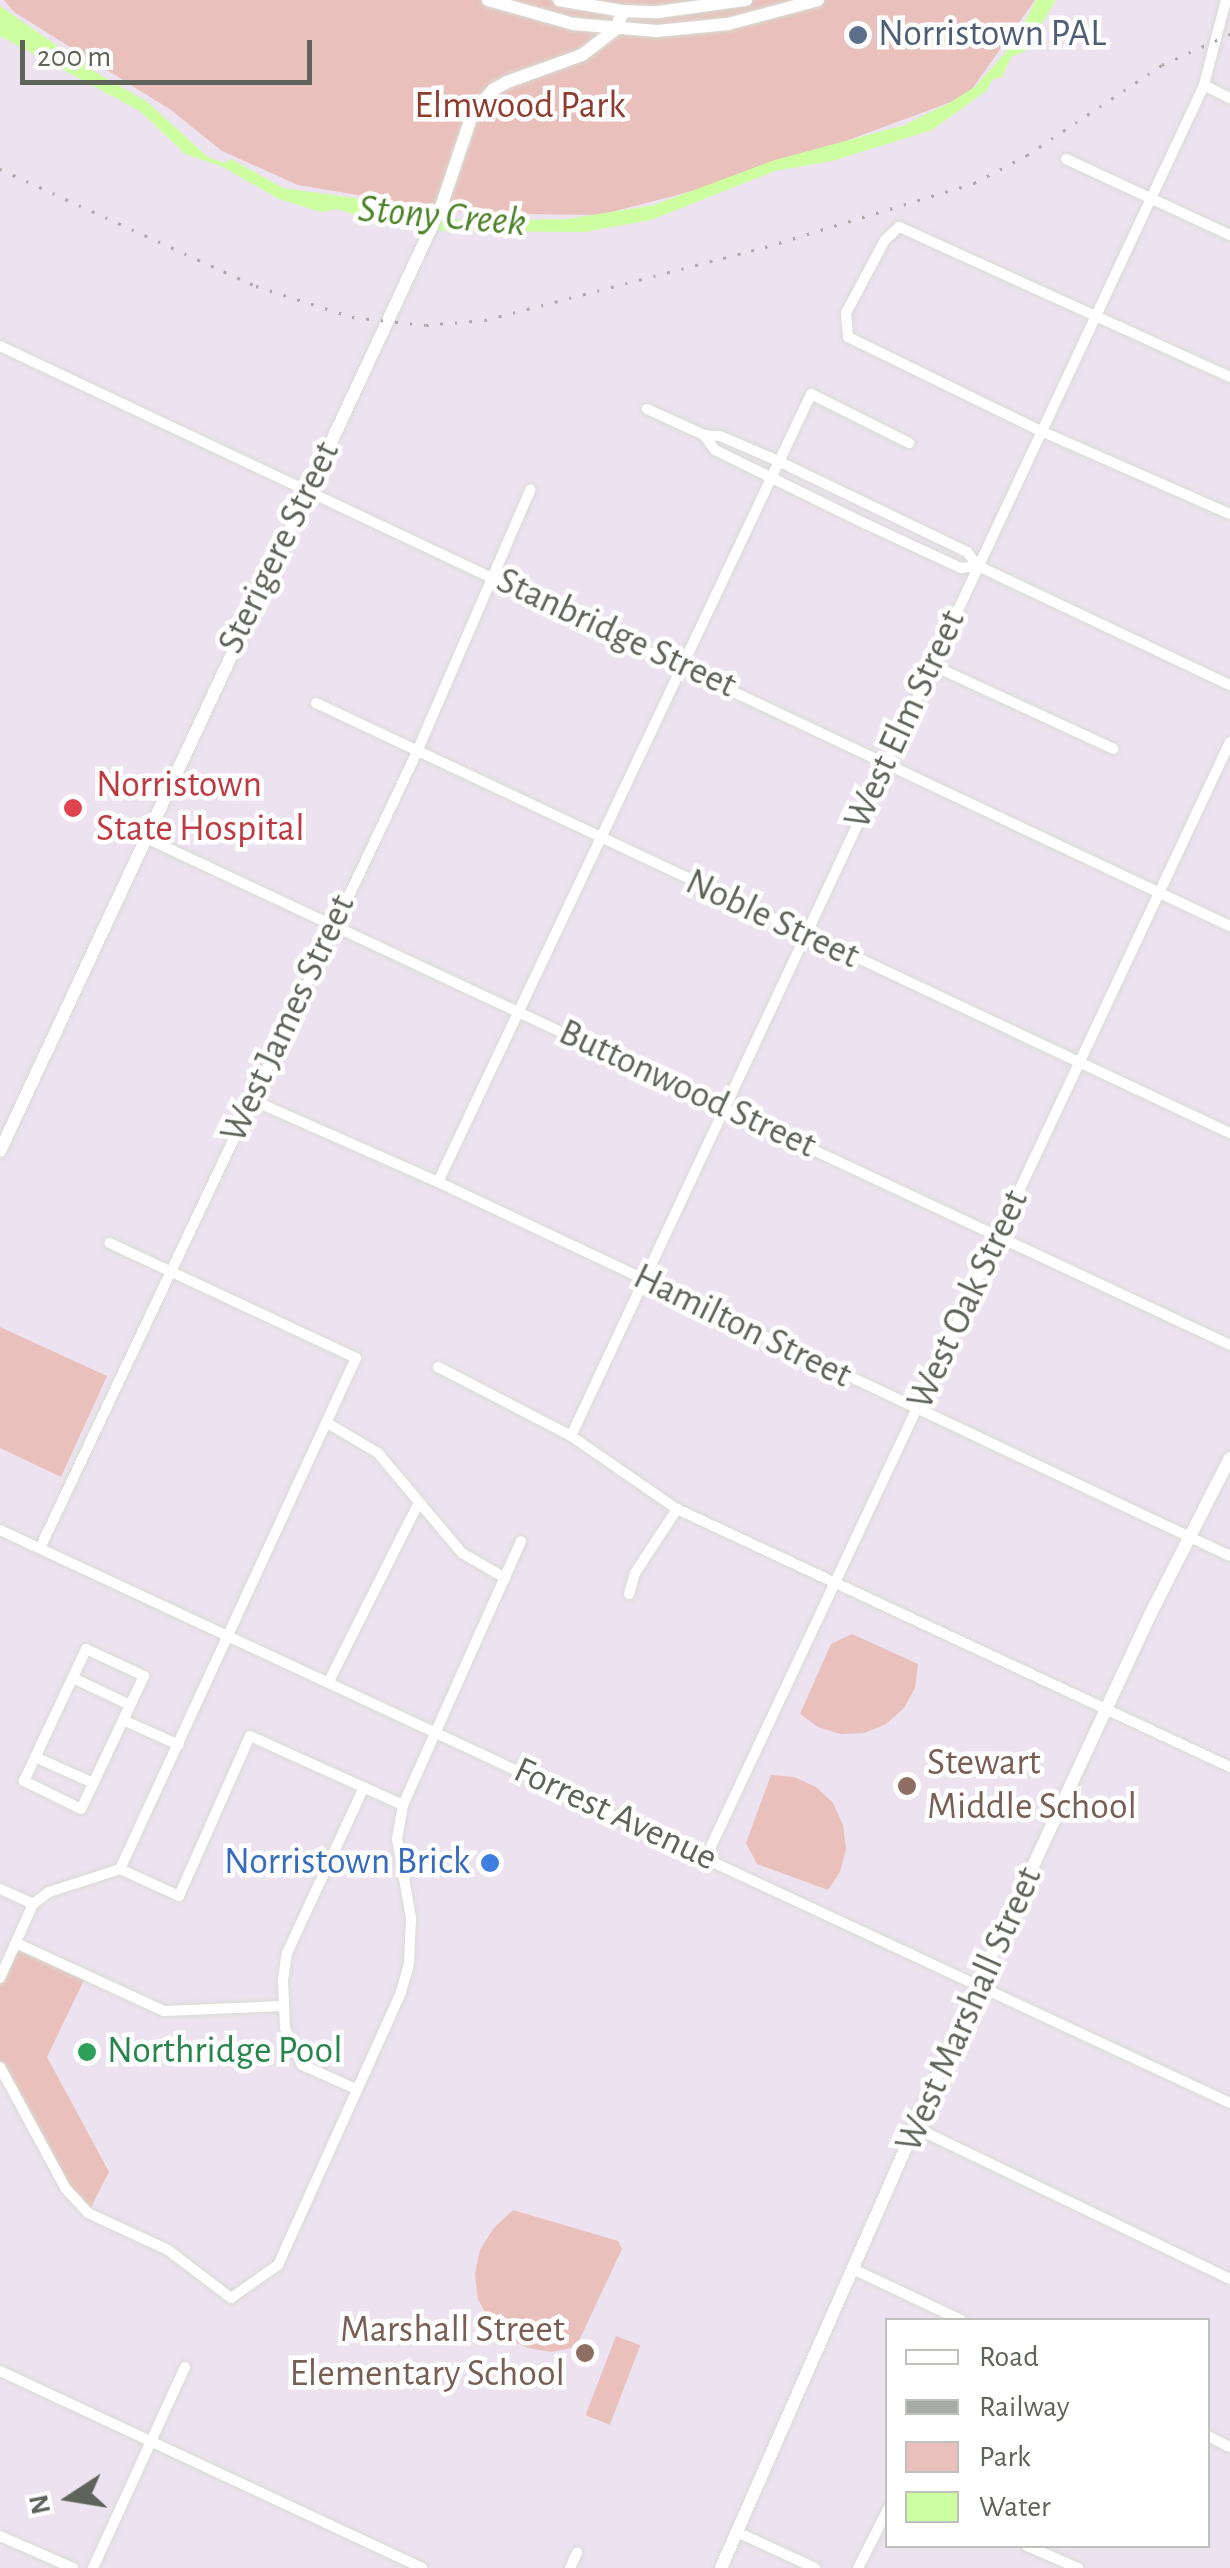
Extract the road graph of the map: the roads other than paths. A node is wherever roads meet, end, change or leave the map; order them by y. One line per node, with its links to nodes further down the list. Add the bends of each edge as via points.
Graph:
1 (488, 0): 6 (street)
2 (559, 0): 7 (street)
3 (746, 0): 7 (street)
4 (818, 0): 8 (street, via 728,24)
5 (1226, 0): 9 (street, West Elm Street)
6 (530, 5): 8 (street)
7 (623, 12): 8 (street)
8 (616, 29): 24 (street, Sterigere Street, via 582,54 493,90 472,116 441,207)
9 (1204, 85): 10 (street); 12 (street, West Elm Street)
10 (1230, 98)
11 (1066, 159): 12 (street)
12 (1152, 197): 13 (street); 14 (street, West Elm Street)
13 (1230, 235)
14 (1097, 313): 16 (street); 18 (street, West Elm Street); 18 (street, via 899,227 891,230 846,313 848,337)
15 (0, 346): 24 (street, Stanbridge Street)
16 (1230, 377)
17 (647, 409): 19 (street)
18 (1042, 431): 26 (street); 28 (street, West Elm Street)
19 (704, 435): 21 (street); 22 (street, via 715,450)
20 (910, 443): 21 (street, via 812,394)
21 (776, 460): 22 (street); 25 (street)
22 (769, 476): 27 (street); 31 (street)
23 (530, 490): 29 (street, West James Street)
24 (309, 491): 29 (street, Stanbridge Street); 38 (street, Sterigere Street)
25 (886, 512): 27 (street); 28 (street, via 967,552)
26 (1230, 514)
27 (878, 528): 28 (street, via 961,568)
28 (978, 566): 30 (street, West Elm Street); 32 (street)
29 (494, 578): 31 (street, Stanbridge Street); 36 (street, West James Street)
30 (932, 665): 35 (street); 37 (street, West Elm Street)
31 (682, 666): 37 (street, Stanbridge Street); 39 (street)
32 (1230, 684)
33 (316, 703): 36 (street, Noble Street)
34 (1230, 742): 40 (street, West Oak Street)
35 (1114, 749)
36 (416, 754): 39 (street, Noble Street); 41 (street, West James Street)
37 (887, 761): 40 (street, Stanbridge Street); 43 (street, West Elm Street)
38 (144, 836): 41 (street, Buttonwood Street); 49 (street, Sterigere Street)
39 (599, 838): 43 (street, Noble Street); 44 (street)
40 (1159, 892): 42 (street, Stanbridge Street); 45 (street, West Oak Street)
41 (334, 924): 44 (street, Buttonwood Street); 46 (street, West James Street)
42 (1230, 926)
43 (803, 936): 45 (street, Noble Street); 47 (street, West Elm Street)
44 (518, 1013): 47 (street, Buttonwood Street); 50 (street)
45 (1079, 1064): 48 (street, Noble Street); 51 (street, West Oak Street)
46 (252, 1100): 50 (street, Hamilton Street); 53 (street, West James Street)
47 (728, 1107): 51 (street, Buttonwood Street); 54 (street, West Elm Street)
48 (1230, 1134)
49 (0, 1151)
50 (438, 1182): 54 (street, Hamilton Street)
51 (998, 1234): 55 (street, Buttonwood Street); 57 (street, West Oak Street)
52 (109, 1243): 53 (street)
53 (171, 1270): 58 (street, via 356,1358); 66 (street, West James Street)
54 (646, 1281): 57 (street, Hamilton Street); 59 (street, West Elm Street)
55 (1230, 1345)
56 (438, 1368): 59 (street)
57 (917, 1411): 64 (street, Hamilton Street); 69 (street, West Oak Street)
58 (329, 1424): 61 (street, via 378,1453); 71 (street)
59 (571, 1436): 62 (street)
60 (1230, 1458): 64 (street, West Marshall Street)
61 (418, 1504): 68 (street, via 462,1552); 73 (street)
62 (677, 1508): 69 (street); 70 (street)
63 (2, 1535): 66 (street, Forrest Avenue)
64 (1191, 1536): 67 (street, Hamilton Street); 75 (street, West Marshall Street)
65 (522, 1542): 68 (street)
66 (41, 1546): 71 (street, Forrest Avenue)
67 (1230, 1556)
68 (505, 1578): 77 (street)
69 (837, 1585): 75 (street); 84 (street, West Oak Street)
70 (629, 1594)
71 (230, 1634): 73 (street, Forrest Avenue); 78 (street)
72 (73, 1678): 74 (street); 74 (street, via 86,1649 144,1676); 79 (street)
73 (329, 1681): 77 (street, Forrest Avenue)
74 (130, 1705): 76 (street)
75 (1110, 1709): 80 (street); 90 (street, West Marshall Street)
76 (123, 1720): 78 (street); 81 (street)
77 (436, 1731): 83 (street); 84 (street, Forrest Avenue)
78 (179, 1745): 85 (street)
79 (35, 1758): 81 (street); 81 (street, via 24,1782 81,1809)
80 (1230, 1767)
81 (94, 1783)
82 (364, 1786): 83 (street); 85 (street, via 250,1736 179,1896); 91 (street, via 287,1953)
83 (403, 1805): 93 (street, via 398,1839 411,1918 409,1964)
84 (706, 1858): 90 (street, Forrest Avenue)
85 (120, 1869): 87 (street, via 49,1892)
86 (0, 1889): 87 (street)
87 (33, 1904): 88 (street)
88 (16, 1943): 89 (street); 91 (street, via 164,2011)
89 (0, 1978)
90 (977, 1986): 94 (street, Forrest Avenue); 95 (street, West Marshall Street)
91 (283, 2006): 93 (street, via 284,2028 302,2065)
92 (0, 2068): 93 (street, via 66,2189 88,2213 168,2250 231,2298 278,2265)
93 (356, 2090)
94 (1230, 2103)
95 (916, 2128): 96 (street, West Marshall Street); 97 (street)
96 (854, 2270): 98 (street); 103 (street, West Marshall Street)
97 (1230, 2279)
98 (958, 2318)
99 (184, 2368): 101 (street)
100 (0, 2371): 101 (street)
101 (150, 2443): 108 (street); 109 (street)
102 (885, 2516): 113 (street)
103 (738, 2532): 111 (street, West Marshall Street); 112 (street)
104 (0, 2536): 107 (street)
105 (1032, 2548): 114 (street)
106 (578, 2552): 110 (street)
107 (72, 2568)
108 (93, 2568)
109 (422, 2568)
110 (570, 2568)
111 (722, 2568)
112 (815, 2568)
113 (858, 2568)
114 (1078, 2568)

